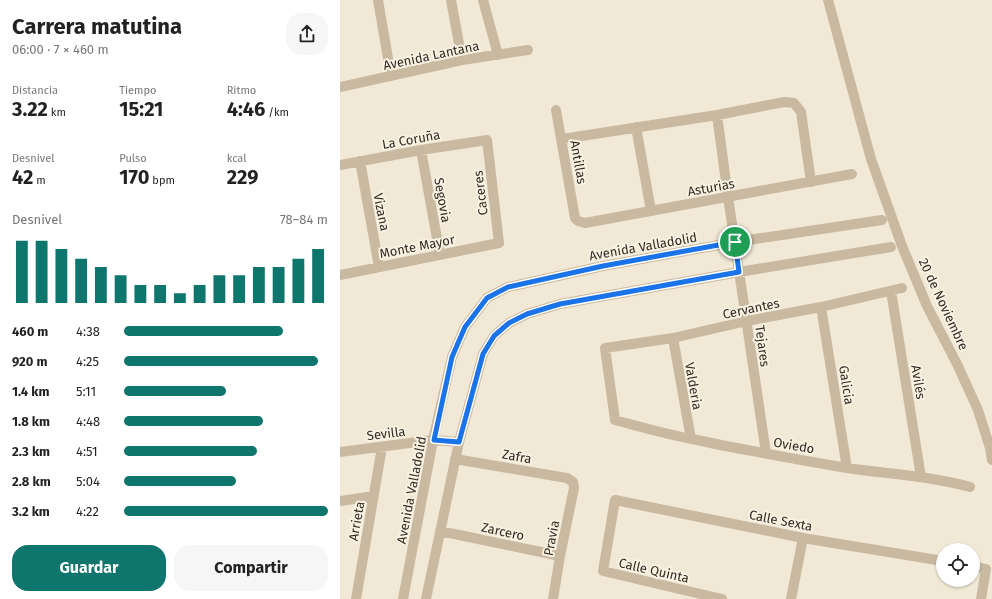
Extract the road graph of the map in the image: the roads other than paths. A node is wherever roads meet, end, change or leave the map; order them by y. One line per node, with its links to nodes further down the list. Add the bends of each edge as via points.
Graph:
1 (378, 0): 8 (street)
2 (450, 0): 7 (street)
3 (483, 0): 6 (street)
4 (828, 0): 44 (street, 20 de Noviembre, via 871,159 902,246 927,306 978,410)
5 (528, 50): 6 (street, Avenida Lantana)
6 (498, 54): 7 (street, Avenida Lantana)
7 (462, 60): 8 (street, Avenida Lantana)
8 (391, 76): 9 (street, Avenida Lantana)
9 (340, 87)
10 (556, 110): 13 (street, Antillas)
11 (717, 115): 12 (street); 19 (street, via 784,102 794,104 801,112); 20 (street, Tejares)
12 (636, 127): 13 (street); 21 (street)
13 (562, 139): 22 (street, Antillas)
14 (487, 140): 15 (street, La Coruña); 25 (street, Caceres)
15 (421, 150): 16 (street, La Coruña); 27 (street, Segovia)
16 (360, 161): 17 (street, La Coruña); 28 (street, Vizana)
17 (340, 165)
18 (852, 174): 19 (street, Asturias)
19 (812, 182): 20 (street, Asturias)
20 (728, 197): 21 (street, Asturias); 24 (street, Tejares)
21 (651, 212): 22 (street, Asturias, via 585,223 578,222)
22 (575, 218)
23 (882, 220): 24 (street, Avenida Valladolid)
24 (735, 242): 29 (street, Tejares); 38 (street, Avenida Valladolid, via 596,267 508,287 487,298 465,327 452,357)
25 (499, 244): 27 (street, Monte Mayor)
26 (891, 247): 29 (street)
27 (440, 255): 28 (street, Monte Mayor)
28 (380, 267): 30 (street, Monte Mayor)
29 (739, 272): 34 (street, Tejares); 39 (street, via 560,304 527,314 509,323 494,336 483,354)
30 (340, 275)
31 (902, 288): 32 (street, Cervantes)
32 (891, 291): 33 (street, Cervantes); 46 (street, Avilés)
33 (821, 307): 34 (street, Cervantes); 45 (street, Galicia)
34 (747, 322): 35 (street, Cervantes); 42 (street, Tejares)
35 (673, 338): 36 (street, Cervantes, via 604,348); 37 (street, Valderia)
36 (615, 420): 37 (street, Oviedo)
37 (691, 439): 42 (street, Oviedo)
38 (434, 440): 39 (street, Sevilla); 40 (street, Sevilla); 58 (street, Avenida Valladolid)
39 (459, 442): 43 (street)
40 (382, 447): 41 (street, Sevilla); 49 (street, Arrieta)
41 (340, 452)
42 (766, 453): 45 (street, Oviedo)
43 (455, 458): 47 (street, Zafra, via 567,478); 52 (street)
44 (992, 460)
45 (847, 468): 46 (street, Oviedo)
46 (921, 477): 48 (street, Oviedo)
47 (573, 482): 54 (street, Pravia, via 574,488)
48 (970, 487)
49 (374, 496): 51 (street); 57 (street, Arrieta)
50 (615, 500): 53 (street, Calle Sexta); 61 (street, Calle Quinta, via 604,571)
51 (340, 501)
52 (440, 531): 54 (street, Zarcero); 59 (street)
53 (803, 538): 55 (street, Calle Sexta); 62 (street)
54 (560, 556): 60 (street, Pravia)
55 (936, 560)
56 (980, 568): 63 (street, via 986,569)
57 (356, 599)
58 (403, 599)
59 (426, 599)
60 (553, 599)
61 (722, 599)
62 (791, 599)
63 (981, 599)

